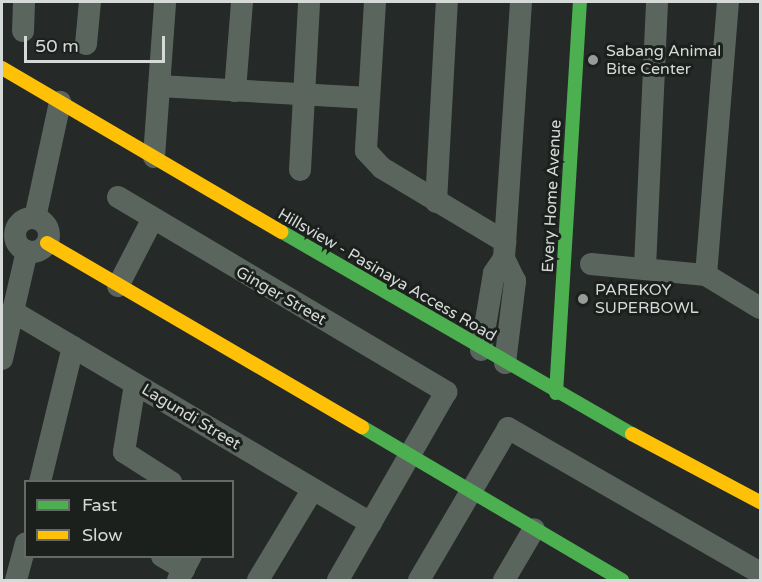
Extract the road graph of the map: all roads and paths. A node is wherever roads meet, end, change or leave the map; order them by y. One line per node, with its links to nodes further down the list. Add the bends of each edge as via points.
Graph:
1 (24, 2): 12 (street)
2 (90, 2): 13 (street)
3 (165, 2): 15 (street)
4 (242, 2): 16 (street)
5 (309, 2): 17 (street)
6 (375, 2): 18 (street)
7 (447, 2): 23 (street)
8 (521, 2): 26 (street)
9 (580, 2): 38 (street, Every Home Avenue)
10 (657, 2): 28 (street)
11 (728, 2): 29 (street)
12 (23, 31)
13 (86, 44)
14 (2, 68): 19 (street, Hillsview - Pasinaya Access Road)
15 (159, 86): 16 (street); 20 (street)
16 (235, 91): 17 (street)
17 (304, 94): 18 (street); 21 (street)
18 (369, 98): 23 (street, via 369,157)
19 (68, 106): 20 (street, Hillsview - Pasinaya Access Road); 25 (street)
20 (154, 157): 34 (street, Hillsview - Pasinaya Access Road)
21 (300, 170)
22 (118, 197): 24 (street, Ginger Street)
23 (436, 202): 26 (street)
24 (152, 220): 30 (street); 39 (street, Ginger Street, via 446,392)
25 (29, 231): 30 (street); 32 (street)
26 (505, 250): 34 (street, via 494,273); 36 (street, via 515,281)
27 (591, 264): 28 (street)
28 (645, 267): 29 (street)
29 (706, 275): 31 (street)
30 (118, 286): 39 (street)
31 (760, 308)
32 (12, 311): 33 (street, Lagundi Street); 35 (street)
33 (73, 347): 37 (street, Lagundi Street); 40 (street)
34 (481, 350): 36 (street, Hillsview - Pasinaya Access Road)
35 (2, 359)
36 (505, 363): 38 (street, Hillsview - Pasinaya Access Road)
37 (135, 384): 41 (street, via 123,452); 42 (street, Lagundi Street)
38 (556, 393): 44 (street, Hillsview - Pasinaya Access Road)
39 (408, 458): 43 (street); 45 (street)
40 (40, 480)
41 (168, 480)
42 (313, 489): 45 (street, Lagundi Street); 53 (street)
43 (470, 493): 46 (street); 51 (street, via 508,428); 55 (street)
44 (760, 502)
45 (370, 523): 54 (street)
46 (534, 529): 50 (street); 56 (street)
47 (24, 550): 52 (street)
48 (165, 558): 49 (street)
49 (184, 569)
50 (587, 572): 57 (street)
51 (760, 573)
52 (16, 580)
53 (258, 580)
54 (338, 580)
55 (419, 580)
56 (504, 580)
57 (622, 580)

